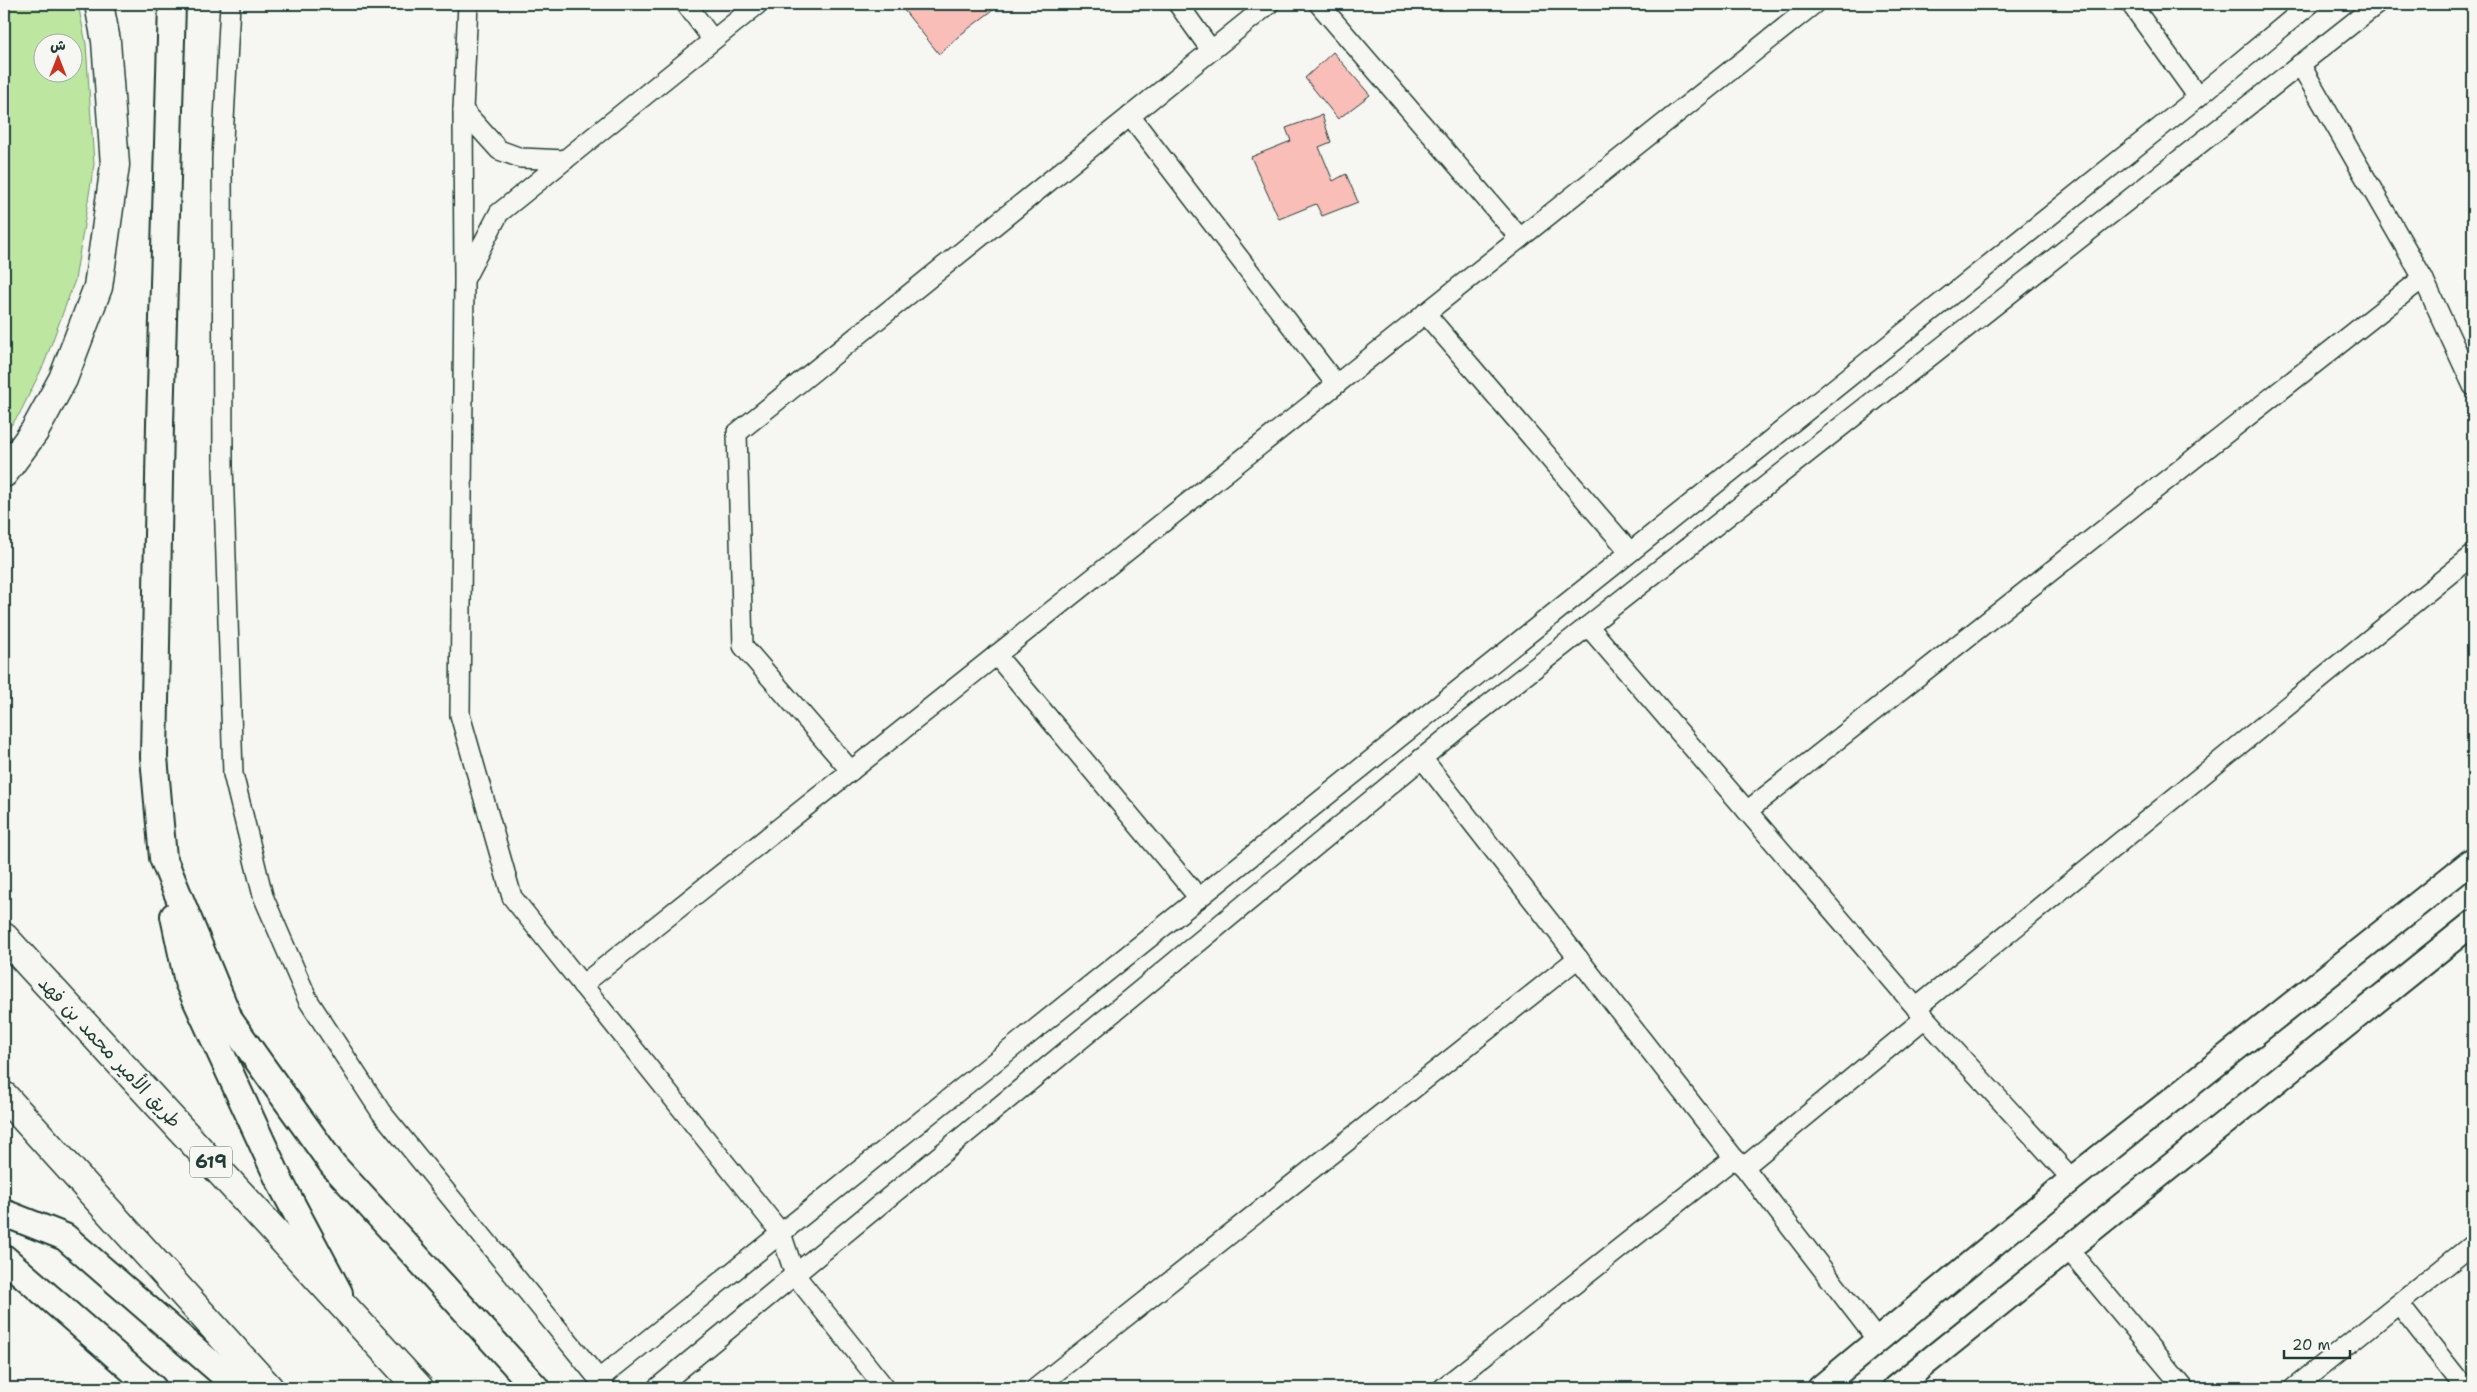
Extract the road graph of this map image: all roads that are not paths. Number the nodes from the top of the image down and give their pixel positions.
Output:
1 (98, 4) edge
2 (172, 4) edge
3 (230, 4) edge
4 (468, 4) edge
5 (686, 4) edge
6 (758, 4) edge
7 (1178, 4) edge
8 (1269, 4) edge
9 (1319, 4) edge
10 (1814, 4) edge
11 (2131, 4) edge
12 (2310, 4) edge
13 (2377, 4) edge
14 (713, 40) junction
15 (1211, 50) junction
16 (2300, 64) junction
17 (2198, 97) junction
18 (463, 110) junction
19 (1130, 116) junction
20 (565, 160) junction
21 (1520, 238) junction
22 (2423, 278) junction
23 (464, 280) junction
24 (1426, 313) junction
25 (1336, 384) junction
26 (2473, 386) edge
27 (4, 473) edge
28 (1630, 552) junction
29 (2473, 555) edge
30 (1588, 626) junction
31 (996, 655) junction
32 (1422, 758) junction
33 (851, 771) junction
34 (1747, 811) junction
35 (163, 858) junction
36 (2473, 860) edge
37 (1199, 898) junction
38 (2473, 923) edge
39 (4, 936) edge
40 (1578, 958) junction
41 (582, 985) junction
42 (1920, 1013) junction
43 (4, 1096) edge
44 (1739, 1163) junction
45 (2072, 1179) junction
46 (4, 1213) edge
47 (781, 1233) junction
48 (2473, 1244) edge
49 (2068, 1249) junction
50 (4, 1258) edge
51 (795, 1275) junction
52 (2399, 1304) junction
53 (348, 1312) junction
54 (1878, 1341) junction
55 (602, 1384) edge
56 (153, 1388) edge
57 (239, 1388) edge
58 (270, 1388) edge
59 (418, 1388) edge
60 (536, 1388) edge
61 (657, 1388) edge
62 (885, 1388) edge
63 (1036, 1388) edge
64 (1443, 1388) edge
65 (1820, 1388) edge
66 (1895, 1388) edge
67 (2184, 1388) edge
68 (2294, 1388) edge
69 (2465, 1388) edge

1 - 27 highway
2 - 35 main road
3 - 55 street
4 - 18 street
5 - 14 street
6 - 14 street
7 - 15 street
8 - 15 street
9 - 21 street
10 - 21 street
11 - 17 street
12 - 17 street
13 - 16 street
14 - 20 street
15 - 19 street
16 - 22 street
16 - 30 street
17 - 28 street
18 - 20 street
18 - 23 street
19 - 25 street
19 - 33 street
20 - 23 street
21 - 24 street
22 - 26 street
22 - 34 street
23 - 41 street
24 - 25 street
24 - 28 street
25 - 31 street
28 - 37 street
29 - 42 street
30 - 32 street
30 - 34 street
31 - 33 street
31 - 37 street
32 - 40 street
32 - 51 street
33 - 41 street
34 - 42 street
35 - 53 main road
35 - 60 main road
36 - 45 street
37 - 47 street
38 - 49 street
39 - 53 highway, طريق الأمير محمد بن فهد / 619
40 - 44 street
40 - 63 street
41 - 47 street
42 - 44 street
42 - 45 street
43 - 58 highway
44 - 54 street
44 - 64 street
45 - 54 street
46 - 57 main road
47 - 51 street
47 - 55 street
48 - 52 street
49 - 66 street
49 - 67 street
50 - 56 main road
51 - 61 street
51 - 62 street
52 - 68 street
52 - 69 street
53 - 59 highway, طريق الأمير محمد بن فهد / 619
54 - 65 street

